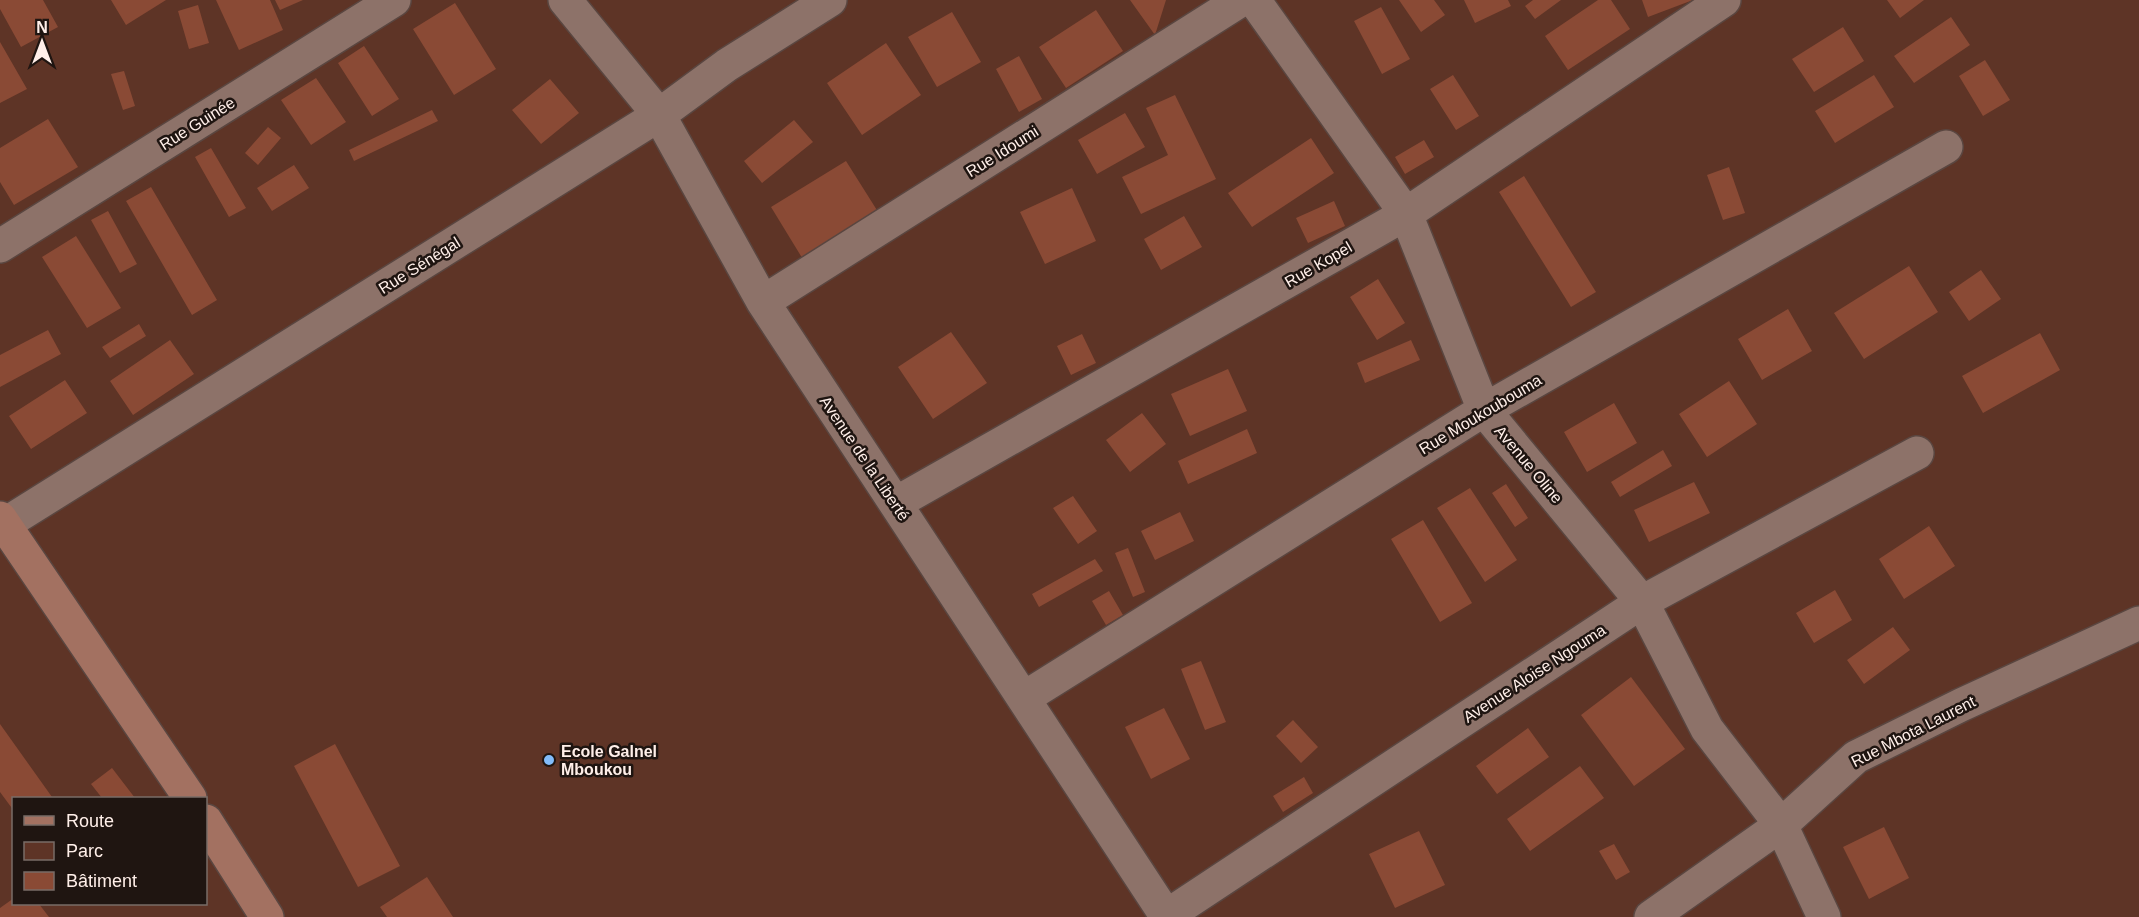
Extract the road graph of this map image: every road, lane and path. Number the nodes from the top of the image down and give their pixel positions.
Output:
1 (394, 0) edge
2 (565, 0) edge
3 (830, 0) edge
4 (1241, 0) edge
5 (1254, 0) edge
6 (1724, 0) edge
7 (659, 116) junction
8 (1946, 147) dead end
9 (1406, 214) junction
10 (0, 246) edge
11 (763, 302) junction
12 (1484, 410) junction
13 (1917, 453) dead end
14 (896, 503) junction
15 (2, 521) edge
16 (1642, 602) junction
17 (2139, 623) edge
18 (1024, 699) junction
19 (189, 797) edge
20 (207, 823) edge
21 (1781, 825) junction
22 (267, 917) edge
23 (1166, 917) edge
24 (1651, 917) edge
25 (1824, 917) edge

1 - 10 street, Rue Guinée
2 - 7 street, Avenue de la Liberté
3 - 7 street, Rue Sénégal
4 - 11 street, Rue Idoumi
5 - 9 street, Avenue Oline
6 - 9 street, Rue Kopel
7 - 11 street, Avenue de la Liberté
7 - 15 street, Rue Sénégal
8 - 12 street, Rue Moukoubouma
9 - 12 street, Avenue Oline
9 - 14 street, Rue Kopel
11 - 14 street, Avenue de la Liberté
12 - 16 street, Avenue Oline
12 - 18 street, Rue Moukoubouma
13 - 16 street, Avenue Aloise Ngouma
14 - 18 street, Avenue de la Liberté
15 - 19 main road
16 - 21 street, Avenue Oline
16 - 23 street, Avenue Aloise Ngouma
17 - 21 street, Rue Mbota Laurent
18 - 23 street, Avenue de la Liberté
20 - 22 main road
21 - 24 street, Rue Mbota Laurent
21 - 25 street, Avenue Oline

